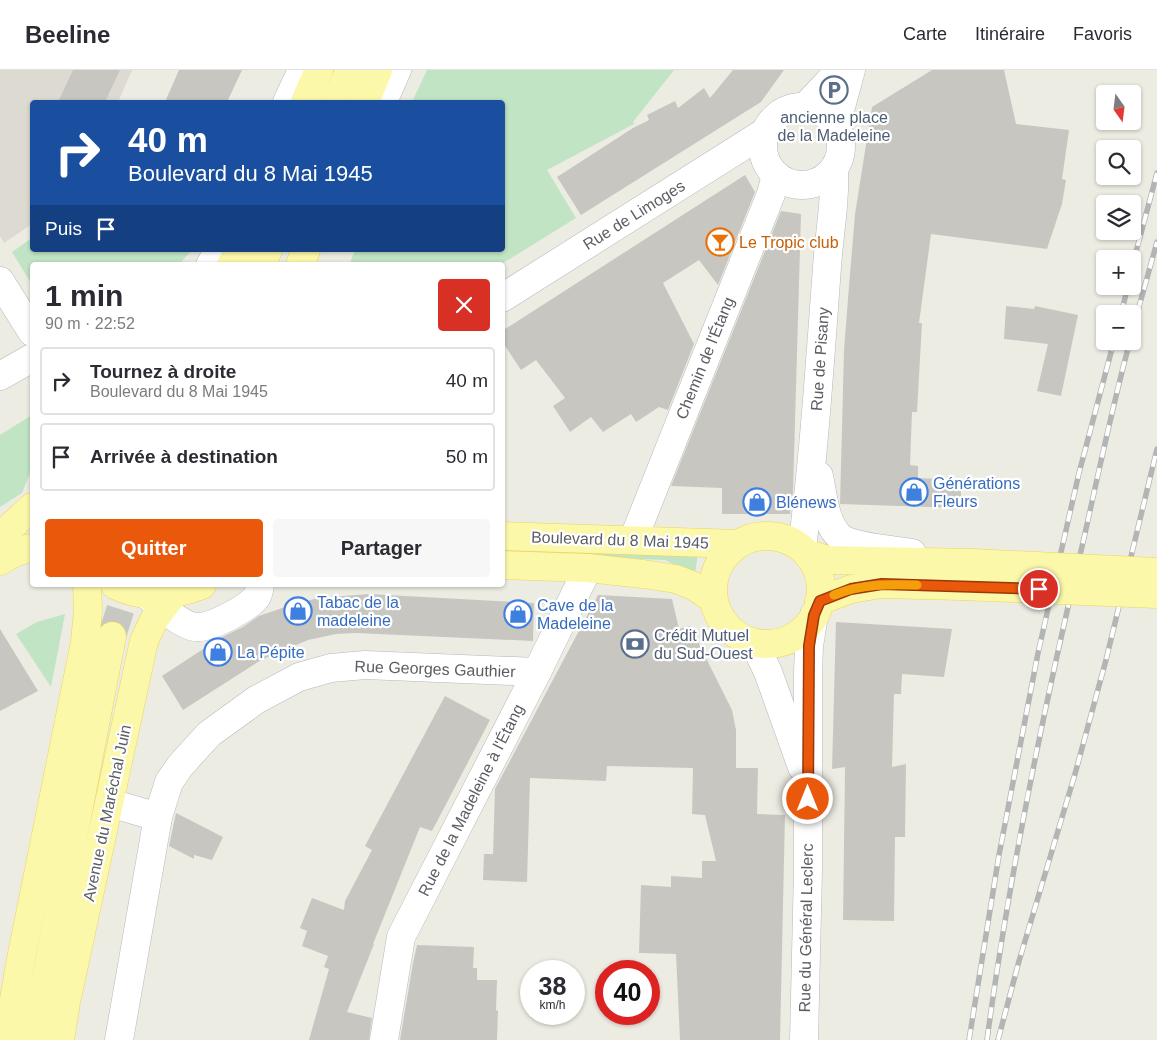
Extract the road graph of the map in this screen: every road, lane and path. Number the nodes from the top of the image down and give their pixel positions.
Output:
1 (302, 70) edge
2 (319, 70) edge
3 (350, 70) edge
4 (378, 70) edge
5 (397, 70) edge
6 (840, 70) edge
7 (851, 70) edge
8 (288, 100) edge
9 (306, 100) edge
10 (336, 100) edge
11 (366, 100) edge
12 (384, 100) edge
13 (805, 107) junction
14 (836, 126) junction
15 (765, 132) junction
16 (834, 169) junction
17 (776, 175) junction
18 (0, 281) edge
19 (505, 296) edge
20 (30, 329) edge
21 (30, 359) edge
22 (0, 376) edge
23 (812, 442) junction
24 (30, 508) edge
25 (505, 536) edge
26 (0, 537) edge
27 (633, 540) junction
28 (737, 544) junction
29 (30, 548) edge
30 (804, 551) junction
31 (0, 561) edge
32 (505, 565) edge
33 (588, 568) junction
34 (1157, 572) edge
35 (967, 575) junction
36 (87, 587) edge
37 (120, 587) edge
38 (197, 587) edge
39 (260, 587) edge
40 (1157, 594) edge
41 (160, 599) junction
42 (713, 599) junction
43 (817, 608) junction
44 (112, 636) tunnel mouth
45 (754, 642) junction
46 (537, 672) junction
47 (808, 785) junction
48 (110, 803) junction
49 (158, 817) junction
50 (7, 1040) edge
51 (34, 1040) edge
52 (60, 1040) edge
53 (119, 1040) edge
54 (384, 1040) edge
55 (804, 1040) edge

1 - 8 street
2 - 9 main road
3 - 10 main road
4 - 11 main road
5 - 12 street
6 - 13 street
7 - 14 street
13 - 14 street
13 - 15 street
14 - 16 street
15 - 17 street
15 - 19 street, Rue de Limoges
16 - 17 street
16 - 23 street, Rue de Pisany
17 - 27 street, Chemin de l'Étang
18 - 20 street
21 - 22 street
23 - 30 street, Rue de Pisany
23 - 35 street
24 - 26 main road
25 - 27 main road, Boulevard du 8 Mai 1945
27 - 28 main road, Boulevard du 8 Mai 1945
28 - 30 main road
28 - 42 main road
29 - 31 main road
30 - 35 main road
30 - 43 main road
32 - 33 main road, Boulevard du 8 Mai 1945
33 - 42 main road, Boulevard du 8 Mai 1945
33 - 46 street, Rue de la Madeleine à l'Étang
34 - 35 main road, bridge
35 - 40 main road, bridge
35 - 43 main road
36 - 50 main road
37 - 41 main road
38 - 41 main road
39 - 41 street
41 - 48 main road, Avenue du Maréchal Juin
42 - 45 main road
43 - 45 main road
43 - 47 street
44 - 51 main road, Avenue du Maréchal Juin
45 - 47 street
46 - 49 street, Rue Georges Gauthier
46 - 54 street, Rue de la Madeleine à l'Étang
47 - 55 street, Rue du Général Leclerc
48 - 49 street
48 - 52 main road, Avenue du Maréchal Juin
49 - 53 street, Rue Georges Gauthier

